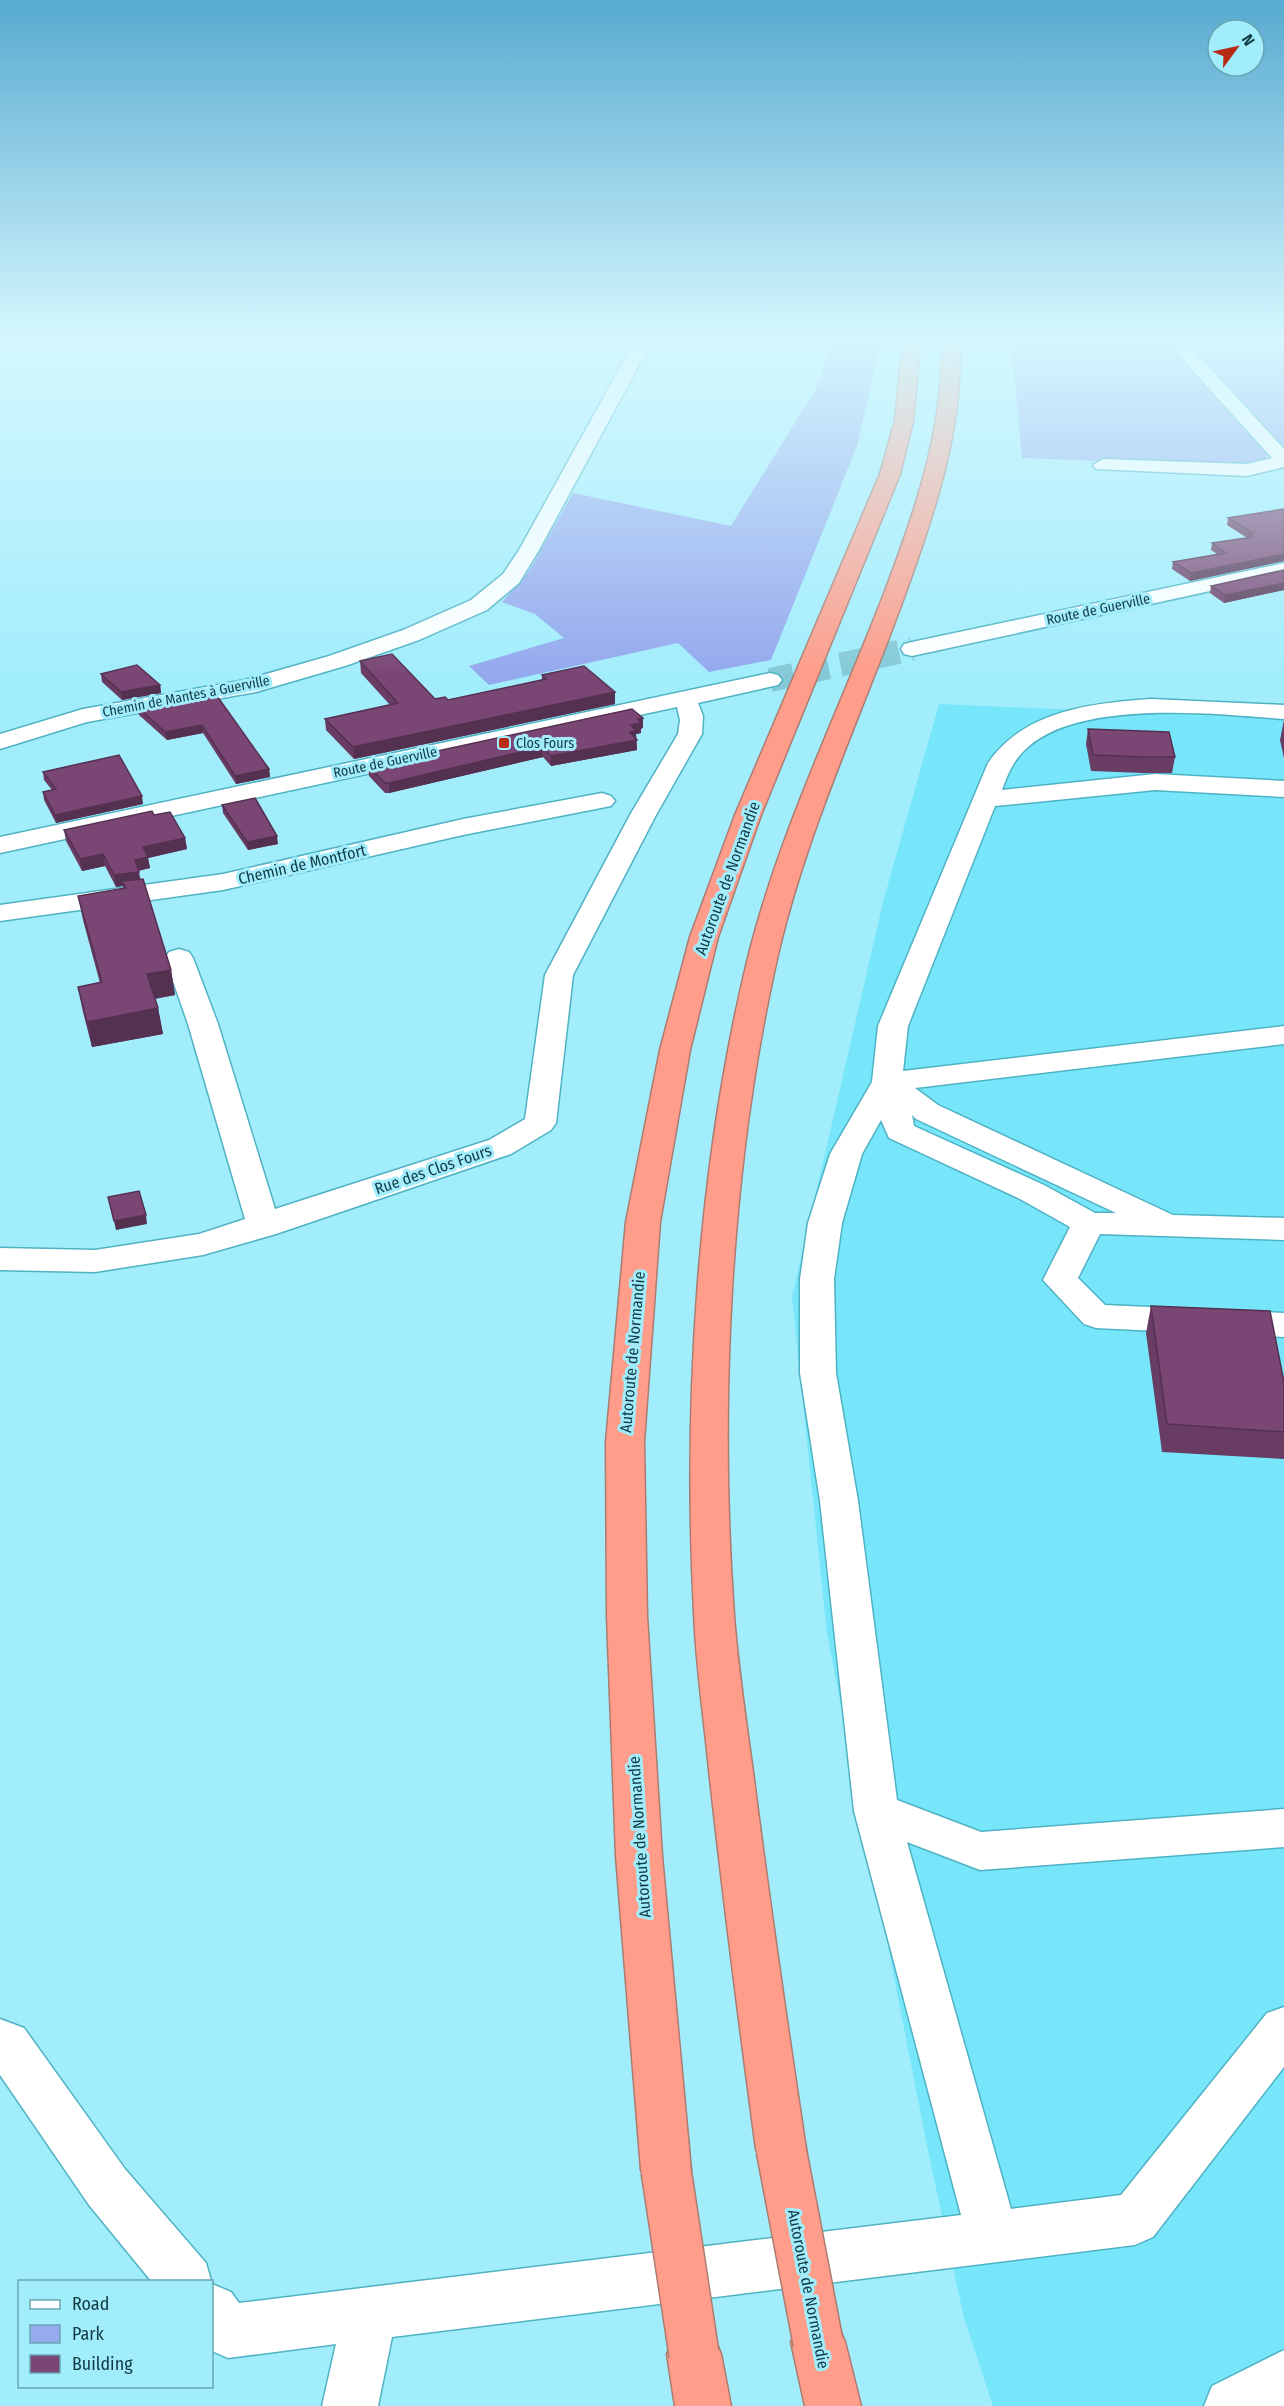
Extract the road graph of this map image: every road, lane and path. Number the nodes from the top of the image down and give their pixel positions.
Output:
1 (582, 451) edge
2 (896, 451) edge
3 (941, 451) edge
4 (1284, 460) edge
5 (1103, 465) dead end
6 (1284, 569) edge
7 (912, 649) tunnel mouth
8 (770, 680) tunnel mouth
9 (683, 698) junction
10 (1284, 712) edge
11 (0, 742) edge
12 (1284, 789) edge
13 (985, 799) junction
14 (602, 801) dead end
15 (0, 844) edge
16 (0, 913) edge
17 (179, 958) dead end
18 (1284, 1035) edge
19 (887, 1082) junction
20 (1089, 1223) junction
21 (264, 1226) junction
22 (1170, 1226) junction
23 (1284, 1229) edge
24 (0, 1259) edge
25 (1284, 1326) edge
26 (876, 1811) junction
27 (1284, 1828) edge
28 (1284, 2029) edge
29 (0, 2041) edge
30 (993, 2236) junction
31 (185, 2280) edge
32 (213, 2312) edge
33 (370, 2313) junction
34 (1284, 2377) edge
35 (350, 2406) edge
36 (703, 2406) edge
37 (833, 2406) edge
38 (1232, 2406) edge

1 - 11 street, Chemin de Mantes à Guerville
2 - 36 highway, Autoroute de Normandie, bridge
3 - 37 highway, Autoroute de Normandie, bridge
4 - 5 street
6 - 7 street, Route de Guerville
8 - 9 street, Route de Guerville
9 - 15 street, Route de Guerville
9 - 21 street, Rue des Clos Fours
10 - 13 street
12 - 13 street
13 - 19 street
14 - 16 street, Chemin de Montfort
17 - 21 street
18 - 19 street
19 - 20 street
19 - 22 street
19 - 26 street
20 - 22 street
20 - 25 street
21 - 24 street, Rue des Clos Fours
22 - 23 street
26 - 27 street
26 - 30 street
28 - 30 street
29 - 31 street
30 - 33 street
32 - 33 street
33 - 35 street
34 - 38 street

